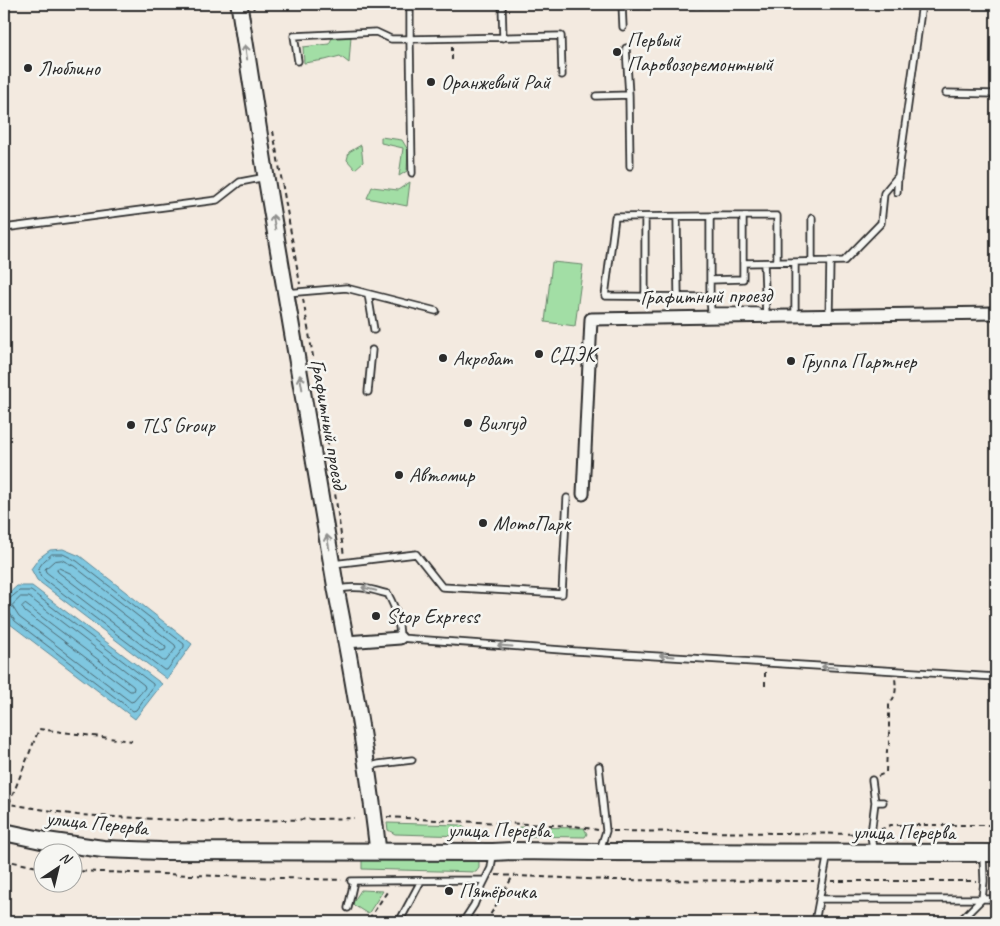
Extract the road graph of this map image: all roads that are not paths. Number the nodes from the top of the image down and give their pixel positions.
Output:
1 (239, 4) edge
2 (410, 4) edge
3 (502, 4) edge
4 (622, 4) edge
5 (922, 4) edge
6 (624, 27) dead end
7 (503, 38) junction
8 (410, 40) junction
9 (626, 48) dead end
10 (298, 61) dead end
11 (562, 75) dead end
12 (946, 93) dead end
13 (996, 94) edge
14 (596, 96) dead end
15 (629, 96) junction
16 (630, 166) dead end
17 (412, 173) dead end
18 (898, 176) junction
19 (266, 177) junction
20 (898, 192) dead end
21 (710, 216) junction
22 (743, 216) junction
23 (645, 217) junction
24 (678, 217) junction
25 (812, 218) dead end
26 (4, 228) edge
27 (830, 261) junction
28 (777, 262) junction
29 (796, 262) junction
30 (812, 262) junction
31 (764, 263) junction
32 (743, 264) junction
33 (710, 280) junction
34 (286, 293) junction
35 (368, 294) junction
36 (645, 296) junction
37 (678, 296) junction
38 (710, 297) junction
39 (436, 311) dead end
40 (996, 313) edge
41 (761, 314) junction
42 (795, 315) junction
43 (830, 315) junction
44 (374, 330) dead end
45 (372, 350) dead end
46 (368, 392) dead end
47 (583, 494) dead end
48 (567, 498) dead end
49 (338, 563) junction
50 (336, 589) junction
51 (400, 638) junction
52 (346, 642) junction
53 (996, 677) edge
54 (412, 760) dead end
55 (599, 766) dead end
56 (368, 768) junction
57 (872, 780) road end
58 (875, 802) junction
59 (883, 802) dead end
60 (4, 832) edge
61 (378, 852) junction
62 (493, 852) junction
63 (599, 852) junction
64 (828, 853) junction
65 (873, 853) junction
66 (990, 854) edge
67 (485, 880) junction
68 (420, 881) junction
69 (819, 899) junction
70 (982, 899) junction
71 (996, 899) edge
72 (348, 908) dead end
73 (399, 922) edge
74 (463, 922) edge
75 (815, 922) edge
76 (961, 922) edge

19 -> 1 street, Графитный проезд
2 - 8 lane
3 - 7 lane
4 - 6 lane
5 - 18 lane
7 - 8 lane
7 - 11 lane
8 - 10 lane
8 - 17 lane
9 - 15 lane
12 - 13 lane
14 - 15 lane
15 - 16 lane
18 - 20 lane
18 - 27 lane
19 - 26 lane
34 -> 19 street, Графитный проезд
21 - 22 lane
21 - 24 lane
21 - 33 lane
22 - 28 lane
22 - 32 lane
23 - 24 lane
23 - 36 lane
23 - 36 lane
24 - 37 lane
25 - 30 lane
27 - 30 lane
27 - 43 lane
28 - 29 lane
28 - 31 lane
29 - 30 lane
29 - 42 lane
31 - 32 lane
31 - 41 lane
32 - 33 lane
33 - 38 lane
34 - 35 lane
49 -> 34 street, Графитный проезд
35 - 39 lane
35 - 44 lane
36 - 37 lane
37 - 38 lane
38 - 41 lane
40 - 43 street, Графитный проезд
41 - 42 street, Графитный проезд
41 - 47 street, Графитный проезд
42 - 43 street, Графитный проезд
45 - 46 lane
48 - 49 lane
49 - 50 street, Графитный проезд
51 -> 50 lane
50 - 52 street, Графитный проезд
51 - 52 street
53 -> 51 lane
52 - 56 street, Графитный проезд
54 - 56 lane
55 - 63 lane
56 - 61 street, Графитный проезд
57 - 58 lane
58 - 59 lane
58 - 65 lane
60 - 61 main road, улица Перерва
61 - 62 main road, улица Перерва
62 - 63 main road, улица Перерва
62 - 67 lane
63 - 64 main road, улица Перерва
64 - 65 main road, улица Перерва
64 - 69 lane
65 - 66 main road, улица Перерва
66 - 70 lane
67 - 68 lane
67 - 74 lane
68 - 72 lane
68 - 73 lane
69 - 70 lane
69 - 75 lane
70 - 71 lane
70 - 76 lane

